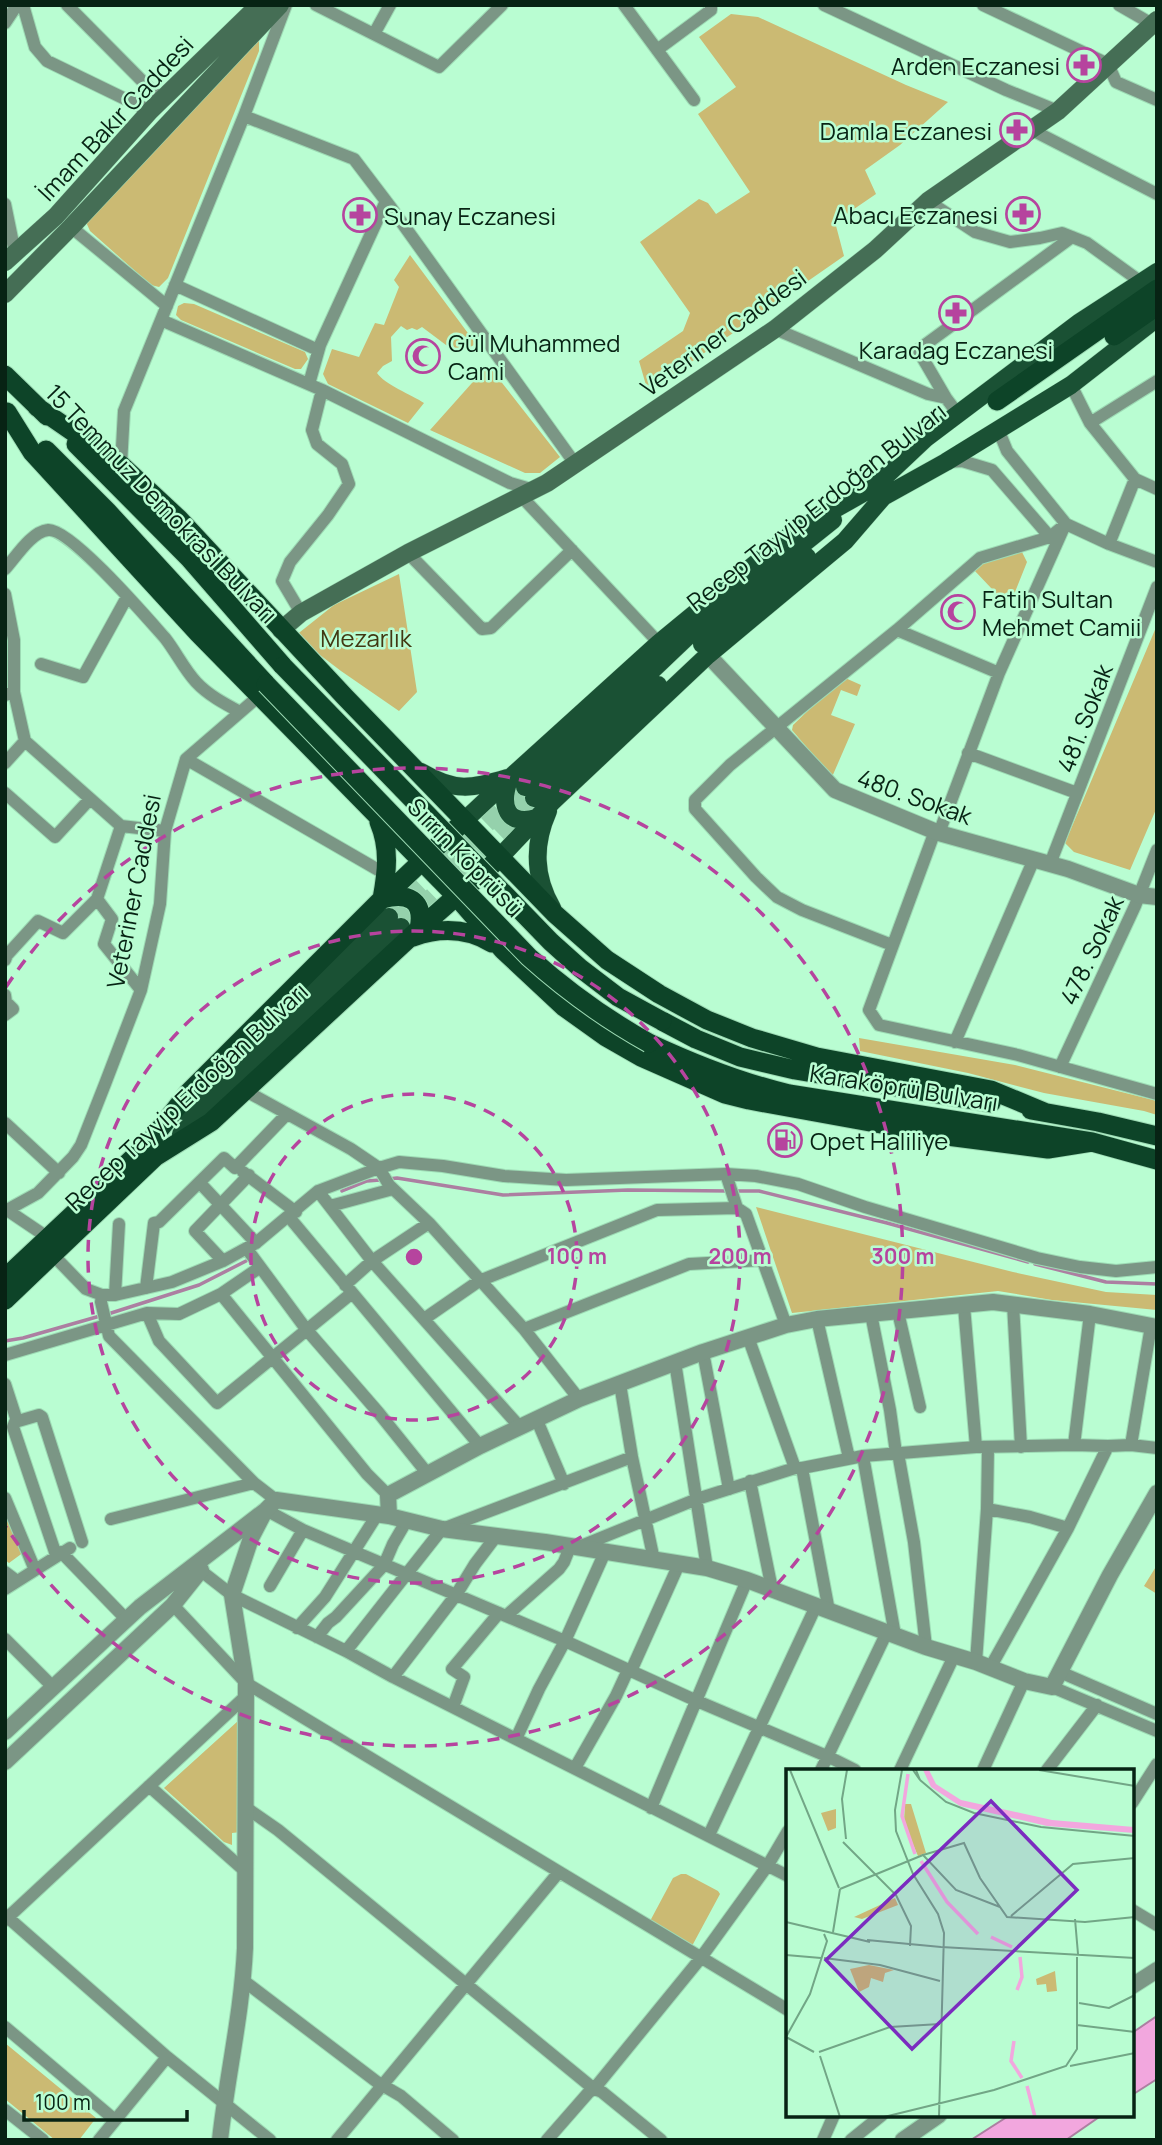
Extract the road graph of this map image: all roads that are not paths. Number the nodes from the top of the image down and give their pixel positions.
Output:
1 (17, 5) edge
2 (23, 5) edge
3 (67, 5) edge
4 (259, 5) edge
5 (280, 5) edge
6 (286, 5) edge
7 (316, 5) edge
8 (390, 5) edge
9 (502, 5) edge
10 (624, 5) edge
11 (711, 5) edge
12 (824, 5) edge
13 (984, 5) edge
14 (1119, 5) edge
15 (1154, 22) edge
16 (5, 23) edge
17 (374, 34) junction
18 (657, 50) junction
19 (1108, 64) junction
20 (694, 100) dead end
21 (1157, 100) edge
22 (155, 106) junction
23 (1058, 111) junction
24 (244, 116) junction
25 (1032, 130) junction
26 (1157, 194) edge
27 (386, 201) junction
28 (929, 201) junction
29 (5, 204) edge
30 (71, 227) junction
31 (1072, 237) junction
32 (10, 258) edge
33 (1157, 272) edge
34 (175, 285) junction
35 (1149, 286) edge
36 (5, 294) edge
37 (167, 306) junction
38 (1157, 306) edge
39 (1157, 318) edge
40 (162, 320) junction
41 (775, 329) junction
42 (318, 350) junction
43 (5, 375) edge
44 (1157, 382) edge
45 (309, 384) junction
46 (1070, 385) junction
47 (322, 390) junction
48 (946, 398) junction
49 (37, 407) junction
50 (6, 411) edge
51 (958, 414) junction
52 (998, 415) junction
53 (1090, 423) junction
54 (946, 462) junction
55 (121, 465) junction
56 (576, 465) junction
57 (1135, 480) junction
58 (1157, 489) edge
59 (879, 492) junction
60 (527, 493) junction
61 (1066, 524) junction
62 (1050, 537) junction
63 (1109, 544) junction
64 (572, 550) junction
65 (408, 553) junction
66 (1157, 562) edge
67 (5, 569) edge
68 (1157, 587) edge
69 (5, 594) edge
70 (127, 597) junction
71 (301, 612) junction
72 (281, 630) junction
73 (897, 630) junction
74 (659, 643) junction
75 (708, 655) junction
76 (41, 664) dead end
77 (283, 666) joint
78 (999, 673) junction
79 (262, 690) junction
80 (10, 694) edge
81 (240, 712) junction
82 (775, 728) junction
83 (25, 741) junction
84 (968, 752) junction
85 (186, 759) junction
86 (5, 763) edge
87 (411, 766) junction
88 (531, 791) junction
89 (5, 793) edge
90 (1077, 793) junction
91 (90, 799) junction
92 (377, 818) junction
93 (537, 818) junction
94 (465, 820) junction
95 (121, 827) junction
96 (165, 831) junction
97 (937, 832) junction
98 (1157, 850) edge
99 (500, 857) junction
100 (1034, 859) junction
101 (422, 862) junction
102 (1050, 864) junction
103 (387, 874) junction
104 (1139, 895) junction
105 (457, 897) junction
106 (1157, 897) edge
107 (97, 899) junction
108 (555, 914) junction
109 (400, 922) junction
110 (892, 945) junction
111 (503, 950) junction
112 (5, 960) edge
113 (141, 990) junction
114 (5, 995) edge
115 (5, 1016) edge
116 (662, 1021) joint
117 (955, 1042) junction
118 (649, 1043) joint
119 (1060, 1067) junction
120 (244, 1090) junction
121 (1157, 1094) edge
122 (1044, 1112) junction
123 (286, 1115) junction
124 (5, 1123) edge
125 (1157, 1136) edge
126 (1092, 1142) junction
127 (152, 1150) junction
128 (1157, 1160) edge
129 (234, 1168) junction
130 (59, 1173) junction
131 (726, 1174) junction
132 (249, 1175) junction
133 (386, 1179) junction
134 (200, 1183) junction
135 (318, 1191) junction
136 (221, 1205) junction
137 (330, 1206) junction
138 (737, 1208) junction
139 (6, 1211) edge
140 (292, 1215) junction
141 (429, 1223) junction
142 (120, 1224) dead end
143 (50, 1246) junction
144 (251, 1246) junction
145 (764, 1260) junction
146 (223, 1261) junction
147 (372, 1261) junction
148 (259, 1268) junction
149 (1157, 1268) edge
150 (5, 1278) edge
151 (479, 1281) junction
152 (146, 1288) junction
153 (348, 1289) junction
154 (221, 1294) junction
155 (107, 1299) junction
156 (5, 1300) edge
157 (1013, 1304) junction
158 (964, 1306) junction
159 (898, 1312) junction
160 (147, 1313) junction
161 (871, 1314) junction
162 (1090, 1314) junction
163 (424, 1319) junction
164 (817, 1319) junction
165 (105, 1324) junction
166 (786, 1325) junction
167 (1154, 1326) edge
168 (306, 1329) junction
169 (524, 1329) junction
170 (748, 1337) junction
171 (703, 1352) junction
172 (5, 1355) edge
173 (272, 1356) junction
174 (675, 1362) junction
175 (1142, 1382) junction
176 (5, 1384) edge
177 (620, 1384) junction
178 (1157, 1385) edge
179 (579, 1399) junction
180 (920, 1407) dead end
181 (536, 1418) junction
182 (17, 1421) junction
183 (519, 1426) junction
184 (1074, 1445) junction
185 (1131, 1445) junction
186 (480, 1446) junction
187 (1108, 1446) junction
188 (1021, 1447) junction
189 (982, 1448) junction
190 (1157, 1448) edge
191 (897, 1453) junction
192 (863, 1456) junction
193 (632, 1457) junction
194 (849, 1458) junction
195 (799, 1468) junction
196 (427, 1473) junction
197 (750, 1481) junction
198 (254, 1483) junction
199 (564, 1484) junction
200 (729, 1489) junction
201 (1157, 1493) edge
202 (388, 1495) junction
203 (5, 1498) edge
204 (697, 1499) junction
205 (271, 1505) junction
206 (987, 1510) junction
207 (383, 1516) junction
208 (111, 1519) dead end
209 (646, 1519) junction
210 (407, 1520) junction
211 (1068, 1528) junction
212 (442, 1529) junction
213 (303, 1530) junction
214 (497, 1535) junction
215 (82, 1542) dead end
216 (573, 1547) junction
217 (355, 1550) junction
218 (62, 1552) junction
219 (605, 1552) junction
220 (654, 1560) junction
221 (384, 1564) junction
222 (679, 1564) junction
223 (197, 1568) junction
224 (707, 1568) junction
225 (35, 1570) junction
226 (5, 1572) edge
227 (408, 1573) junction
228 (747, 1580) junction
229 (18, 1581) junction
230 (270, 1586) dead end
231 (5, 1589) edge
232 (772, 1589) junction
233 (232, 1595) junction
234 (456, 1595) junction
235 (173, 1605) junction
236 (822, 1609) junction
237 (503, 1614) junction
238 (126, 1619) junction
239 (297, 1628) junction
240 (891, 1633) junction
241 (317, 1637) junction
242 (5, 1639) edge
243 (565, 1641) junction
244 (926, 1647) junction
245 (346, 1651) junction
246 (954, 1656) junction
247 (983, 1665) junction
248 (630, 1670) junction
249 (1060, 1672) junction
250 (393, 1677) junction
251 (1024, 1681) junction
252 (53, 1686) junction
253 (1052, 1687) junction
254 (246, 1690) junction
255 (697, 1701) junction
256 (1097, 1705) junction
257 (453, 1707) junction
258 (1157, 1714) edge
259 (761, 1728) junction
260 (1157, 1731) edge
261 (5, 1732) edge
262 (516, 1739) junction
263 (829, 1757) junction
264 (5, 1762) edge
265 (1157, 1764) edge
266 (575, 1768) junction
267 (822, 1769) edge
268 (853, 1769) edge
269 (900, 1769) edge
270 (983, 1769) edge
271 (1048, 1769) edge
272 (149, 1786) junction
273 (1134, 1801) edge
274 (245, 1807) junction
275 (651, 1808) junction
276 (786, 1834) edge
277 (709, 1835) junction
278 (768, 1865) junction
279 (245, 1871) junction
280 (559, 1872) junction
281 (786, 1875) edge
282 (1136, 1916) edge
283 (6, 1917) edge
284 (1157, 1925) edge
285 (700, 1959) junction
286 (1157, 1970) edge
287 (244, 1981) junction
288 (467, 1984) junction
289 (1134, 1985) edge
290 (786, 2009) edge
291 (5, 2027) edge
292 (167, 2057) junction
293 (383, 2086) junction
294 (594, 2089) junction
295 (224, 2102) junction
296 (5, 2110) edge
297 (833, 2117) edge
298 (880, 2117) edge
299 (936, 2117) edge
300 (115, 2120) junction
301 (43, 2140) edge
302 (99, 2140) edge
303 (220, 2140) edge
304 (270, 2140) edge
305 (337, 2140) edge
306 (453, 2140) edge
307 (547, 2140) edge
308 (662, 2140) edge
309 (823, 2140) edge
310 (851, 2140) edge
311 (903, 2140) edge

1 - 16 street
2 - 22 street
3 - 22 street
4 - 22 main road, İmam Bakır Caddesi
5 - 30 main road
6 - 24 street
7 - 17 street
8 - 17 street
9 - 17 street
10 - 18 street
11 - 18 street
12 - 23 street
13 - 19 street
14 - 15 street
15 - 19 main road, Veteriner Caddesi
18 - 20 street
19 - 21 street
19 - 23 main road, Veteriner Caddesi
22 - 32 main road, İmam Bakır Caddesi
23 - 25 main road, Veteriner Caddesi
24 - 27 street
24 - 34 street
25 - 26 street
25 - 28 main road, Veteriner Caddesi
27 - 42 street
27 - 56 street
28 - 31 street
28 - 41 main road, Veteriner Caddesi
29 - 32 street
30 - 36 main road
30 - 37 street
31 - 35 street
31 - 48 street
33 - 35 main road
34 - 37 street
34 - 42 street
35 - 51 main road
35 - 52 highway, Recep Tayyip Erdoğan Bulvarı
37 - 40 street
38 - 52 highway, Recep Tayyip Erdoğan Bulvarı
39 - 46 main road
40 - 45 street
40 - 55 street
41 - 48 street
41 - 56 main road, Veteriner Caddesi
42 - 45 street
43 - 49 highway, 15 Temmuz Demokrasi Bulvarı
44 - 53 street
45 - 47 street
46 - 52 main road
46 - 53 street
47 - 60 street
47 - 71 street
48 - 51 street
49 - 55 highway
49 - 77 highway, 15 Temmuz Demokrasi Bulvarı
50 - 79 highway, 15 Temmuz Demokrasi Bulvarı
51 - 59 main road
52 - 54 main road
52 - 59 main road, Recep Tayyip Erdoğan Bulvarı
52 - 61 street
53 - 57 street
54 - 59 main road
54 - 62 street
55 - 72 highway
56 - 60 main road, Veteriner Caddesi
57 - 58 street
57 - 63 street
59 - 74 main road
59 - 75 main road
59 - 88 main road, Recep Tayyip Erdoğan Bulvarı
60 - 64 street
60 - 65 main road, Veteriner Caddesi
61 - 62 street
61 - 63 street
61 - 78 street
62 - 73 street
63 - 66 street
64 - 65 street
64 - 74 street
65 - 71 main road, Veteriner Caddesi
67 - 70 street
68 - 90 street, 481. Sokak
69 - 80 street
70 - 76 street
70 - 81 street
71 - 72 main road, Veteriner Caddesi
72 - 87 highway
73 - 78 street
73 - 82 street
74 - 88 main road
75 - 82 street, 480. Sokak
75 - 88 main road
77 - 116 highway, Sırrın Köprüsü, bridge
78 - 84 street
79 - 81 street
79 - 92 highway
79 - 118 highway, Sırrın Köprüsü, bridge
80 - 83 street
81 - 85 street
82 - 97 street, 480. Sokak
82 - 110 street
83 - 86 street
83 - 91 street
84 - 90 street
84 - 97 street
85 - 96 street, Veteriner Caddesi
85 - 103 street
87 - 88 main road
87 - 94 highway
88 - 93 main road
88 - 93 main road
88 - 94 main road
88 - 108 main road
89 - 91 street
90 - 102 street, 481. Sokak
91 - 95 street
92 - 101 highway
92 - 103 highway
93 - 99 main road
94 - 99 highway
94 - 101 highway
95 - 96 street
95 - 107 street
96 - 113 street, Veteriner Caddesi
97 - 100 street, 480. Sokak
97 - 110 street
98 - 104 street, 478. Sokak
99 - 105 highway
99 - 108 highway
100 - 102 street, 480. Sokak
100 - 117 street
101 - 105 highway
101 - 109 highway
102 - 104 street, 480. Sokak
103 - 109 highway
104 - 106 street, 480. Sokak
104 - 119 street, 478. Sokak
105 - 109 highway
105 - 111 highway
107 - 112 street
107 - 113 street
108 - 122 highway
109 - 111 highway
109 - 120 highway
109 - 127 main road, Recep Tayyip Erdoğan Bulvarı
109 - 127 highway
110 - 117 street
111 - 126 highway
113 - 130 street, Veteriner Caddesi
114 - 115 street
116 - 122 highway, Karaköprü Bulvarı
117 - 119 street
118 - 126 highway, Karaköprü Bulvarı
119 - 121 street
120 - 123 street
120 - 127 highway
122 - 125 highway, Karaköprü Bulvarı
123 - 129 street
123 - 133 street
124 - 130 street
126 - 128 highway, Karaköprü Bulvarı
127 - 143 highway, Recep Tayyip Erdoğan Bulvarı
129 - 132 street
129 - 134 street
130 - 139 street, Veteriner Caddesi
131 - 133 street
131 - 138 street
131 - 149 street
132 - 136 street
132 - 140 street
133 - 135 street
133 - 137 street
133 - 141 street
134 - 136 street
134 - 152 street
135 - 137 street
135 - 140 street
136 - 144 street
136 - 146 street
137 - 147 street
138 - 145 street
138 - 151 street
139 - 143 street
140 - 144 street
140 - 153 street
141 - 147 street
141 - 151 street
142 - 155 street
143 - 150 highway, Recep Tayyip Erdoğan Bulvarı
143 - 155 street
143 - 156 highway, Recep Tayyip Erdoğan Bulvarı
144 - 146 street
144 - 148 street
145 - 166 street
145 - 169 street
146 - 152 street
147 - 153 street
147 - 163 street
148 - 154 street
148 - 168 street
151 - 163 street
151 - 169 street
152 - 155 street
153 - 168 street
153 - 186 street
154 - 160 street
154 - 173 street
155 - 165 street
157 - 158 street
157 - 162 street
157 - 188 street
158 - 159 street
158 - 189 street
159 - 161 street
159 - 180 street
160 - 165 street
160 - 173 street
161 - 164 street
161 - 191 street
162 - 167 street
162 - 184 street
163 - 183 street
164 - 166 street
164 - 194 street
165 - 172 street
165 - 198 street
166 - 170 street
167 - 175 street
168 - 173 street
168 - 196 street
169 - 179 street
170 - 171 street
170 - 195 street
171 - 174 street
171 - 200 street
173 - 202 street
174 - 177 street
174 - 204 street
175 - 178 street
175 - 185 street
176 - 182 street
177 - 179 street
177 - 193 street
179 - 181 street
181 - 183 street
181 - 199 street
182 - 215 street
182 - 218 street
183 - 186 street
184 - 187 street
184 - 188 street
185 - 187 street
185 - 190 street
186 - 196 street
187 - 211 street
188 - 189 street
189 - 191 street
189 - 206 street
191 - 192 street
191 - 244 street
192 - 194 street
192 - 240 street
193 - 199 street
193 - 209 street
194 - 195 street
195 - 197 street
195 - 236 street
196 - 202 street
197 - 200 street
197 - 232 street
198 - 205 street
198 - 208 street
199 - 212 street
200 - 204 street
201 - 249 street
202 - 207 street
203 - 225 street
204 - 209 street
204 - 224 street
205 - 207 street
205 - 213 street
205 - 223 street
205 - 233 street
206 - 211 street
206 - 247 street
207 - 210 street
207 - 217 street
209 - 216 street
209 - 220 street
210 - 212 street
210 - 221 street
211 - 247 street
212 - 214 street
212 - 227 street
213 - 217 street
213 - 230 street
214 - 216 street
214 - 234 street
216 - 219 street
216 - 237 street
217 - 221 street
217 - 239 street
218 - 225 street
218 - 238 street
219 - 220 street
219 - 243 street
220 - 222 street
221 - 227 street
221 - 241 street
222 - 224 street
222 - 248 street
223 - 233 street
223 - 235 street
223 - 238 street
224 - 228 street
225 - 229 street
226 - 229 street
227 - 234 street
227 - 245 street
228 - 232 street
228 - 255 street
229 - 231 street
232 - 236 street
233 - 239 street
233 - 254 street
234 - 237 street
234 - 250 street
235 - 254 street
235 - 264 street
236 - 240 street
236 - 259 street
237 - 243 street
237 - 257 street
238 - 252 street
239 - 241 street
240 - 244 street
240 - 263 street
241 - 245 street
242 - 252 street
243 - 248 street
243 - 262 street
244 - 246 street
245 - 250 street
246 - 247 street
246 - 269 street
247 - 251 street
248 - 255 street
248 - 266 street
249 - 253 street
249 - 258 street
250 - 257 street
251 - 253 street
251 - 270 street
252 - 261 street
253 - 256 street
254 - 272 street
254 - 274 street
254 - 280 street
255 - 259 street
255 - 275 street
256 - 260 street
256 - 271 street
257 - 262 street
259 - 263 street
259 - 277 street
262 - 266 street
263 - 267 street
263 - 268 street
265 - 273 street
266 - 275 street
272 - 279 street
272 - 283 street
274 - 279 street
274 - 288 street
275 - 277 street
276 - 278 street
277 - 278 street
278 - 281 street
278 - 285 street
279 - 287 street
280 - 285 street
280 - 288 street
282 - 284 street
283 - 292 street
285 - 290 street
285 - 294 street
286 - 289 street
287 - 293 street
287 - 295 street
288 - 293 street
288 - 294 street
291 - 300 street
292 - 295 street
292 - 300 street
293 - 305 street
293 - 306 street
294 - 307 street
294 - 308 street
295 - 303 street
295 - 304 street
296 - 301 street
297 - 309 street
298 - 310 street
299 - 311 street
300 - 302 street

